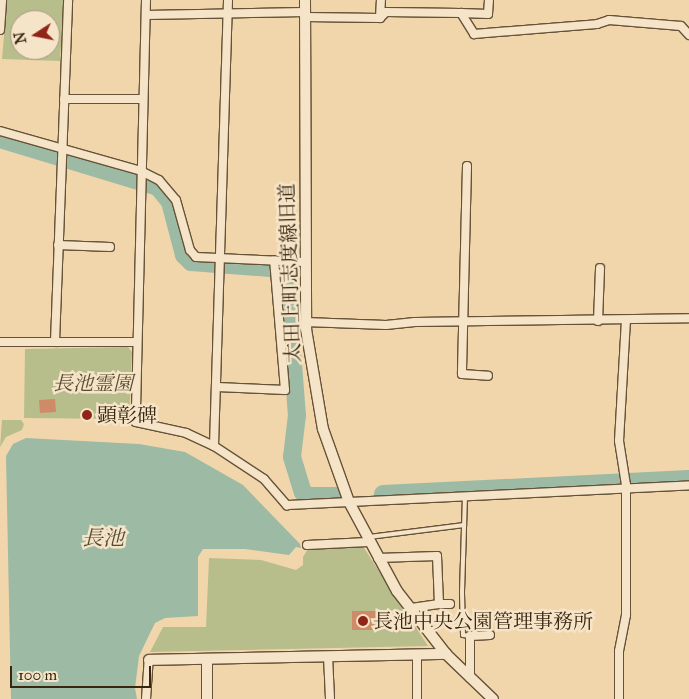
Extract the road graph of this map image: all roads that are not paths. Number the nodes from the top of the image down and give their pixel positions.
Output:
1 (2, 0) edge
2 (68, 0) edge
3 (146, 0) edge
4 (228, 0) edge
5 (305, 0) edge
6 (381, 0) edge
7 (489, 0) edge
8 (227, 13) junction
9 (460, 13) junction
10 (305, 14) junction
11 (146, 15) junction
12 (380, 18) junction
13 (0, 20) edge
14 (0, 30) edge
15 (689, 35) edge
16 (64, 99) junction
17 (143, 99) junction
18 (0, 131) edge
19 (61, 156) junction
20 (467, 166) dead end
21 (141, 178) junction
22 (58, 246) junction
23 (110, 247) dead end
24 (304, 262) junction
25 (220, 263) junction
26 (275, 266) junction
27 (600, 268) dead end
28 (689, 318) edge
29 (465, 321) junction
30 (598, 321) junction
31 (626, 321) junction
32 (305, 322) junction
33 (0, 342) edge
34 (55, 342) junction
35 (137, 342) junction
36 (488, 376) dead end
37 (217, 388) junction
38 (214, 446) junction
39 (626, 484) junction
40 (689, 484) edge
41 (465, 496) junction
42 (349, 502) junction
43 (464, 525) junction
44 (367, 540) junction
45 (306, 545) dead end
46 (436, 546) dead end
47 (437, 556) junction
48 (378, 558) junction
49 (439, 604) junction
50 (450, 604) dead end
51 (411, 608) junction
52 (490, 635) dead end
53 (470, 636) junction
54 (417, 654) junction
55 (446, 654) junction
56 (328, 656) junction
57 (207, 659) junction
58 (149, 660) joint
59 (470, 678) junction
60 (146, 699) edge
61 (207, 699) edge
62 (330, 699) edge
63 (417, 699) edge
64 (493, 699) edge
65 (618, 699) edge

1 - 13 street
2 - 16 street
3 - 11 street
4 - 8 street
5 - 10 street, 太田上町志度線旧道
6 - 12 street
7 - 9 street
8 - 10 street
8 - 11 street
8 - 25 street
9 - 12 street
9 - 15 street
10 - 12 street
10 - 24 street, 太田上町志度線旧道
11 - 17 street
13 - 14 street
16 - 17 street
16 - 19 street
17 - 21 street
18 - 19 street
19 - 21 street
19 - 22 street
20 - 29 street
21 - 25 street
21 - 35 street
22 - 23 street
22 - 34 street
24 - 26 street
24 - 32 street, 太田上町志度線旧道
25 - 26 street
25 - 37 street
26 - 37 street
27 - 30 street
28 - 31 street
29 - 30 street
29 - 32 street
29 - 36 street
30 - 31 street
31 - 39 street
32 - 42 street, 太田上町志度線旧道
33 - 34 street
34 - 35 street
35 - 38 street
37 - 38 street
38 - 42 street
39 - 40 street
39 - 41 street
39 - 65 street
41 - 42 street
41 - 43 lane
42 - 44 street, 太田上町志度線旧道
43 - 44 lane
43 - 53 lane
44 - 45 street
44 - 48 street, 太田上町志度線旧道
46 - 47 street
47 - 48 street
47 - 49 street
48 - 51 street, 太田上町志度線旧道
49 - 50 street
49 - 51 street
51 - 55 street, 太田上町志度線旧道
52 - 53 street
53 - 59 street
54 - 55 street
54 - 56 street
54 - 63 street
55 - 59 street, 太田上町志度線旧道
56 - 57 street
56 - 62 street
57 - 58 street
57 - 61 street
58 - 60 street
59 - 64 street, 太田上町志度線旧道

